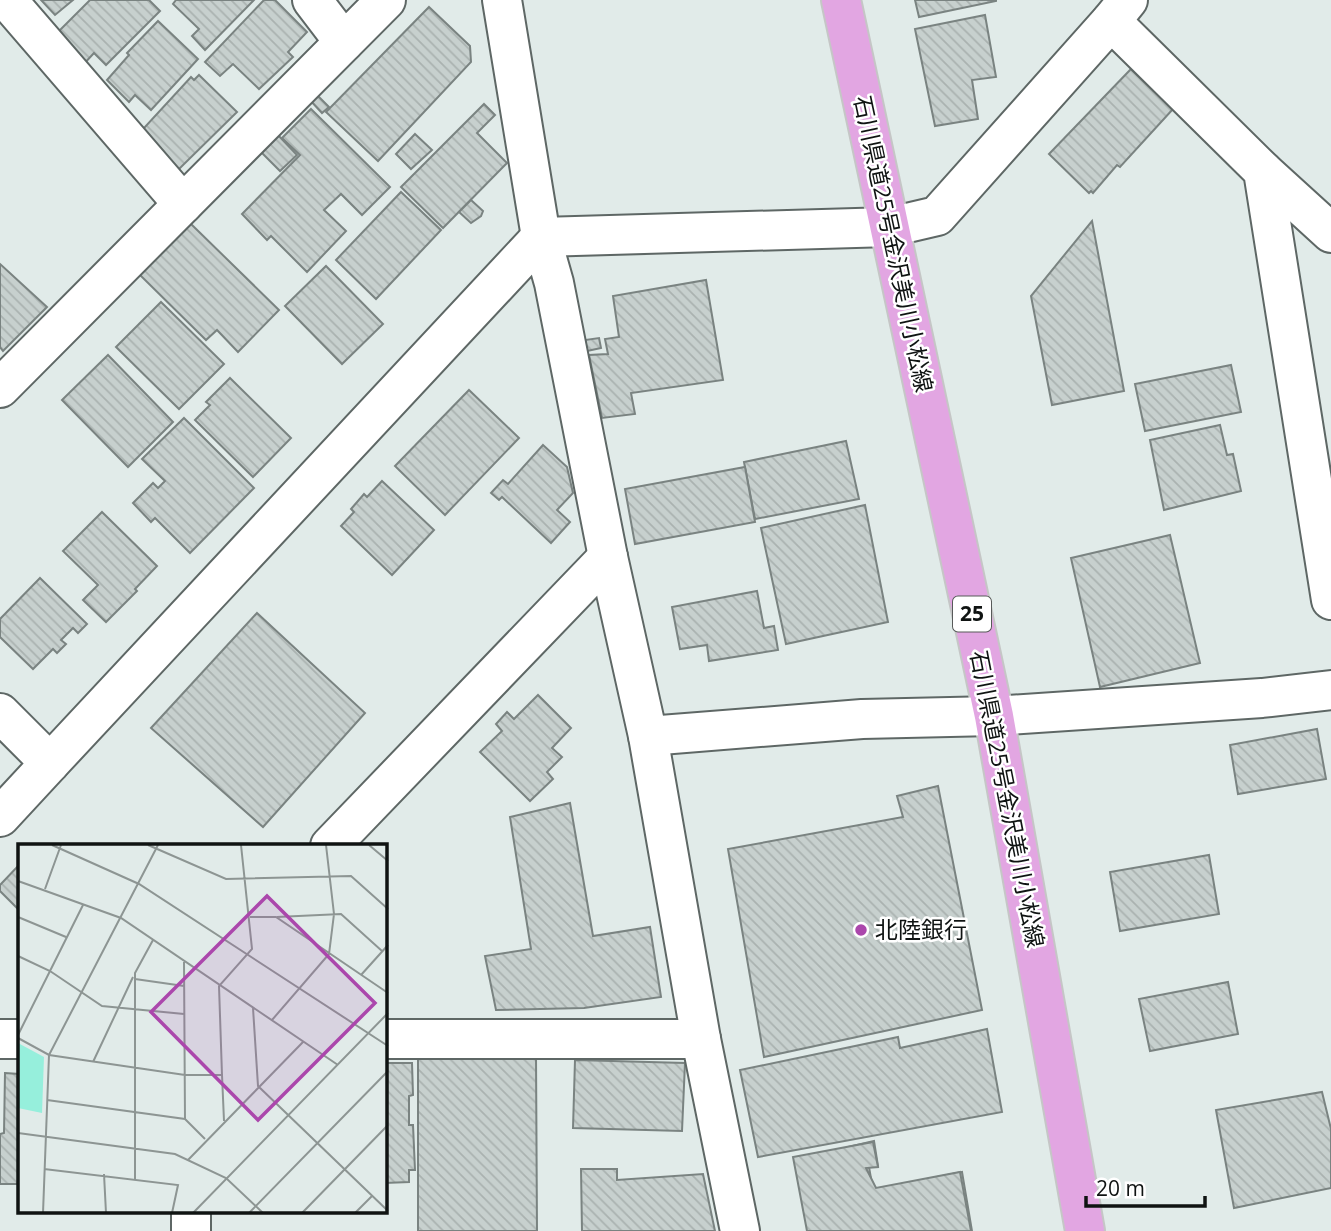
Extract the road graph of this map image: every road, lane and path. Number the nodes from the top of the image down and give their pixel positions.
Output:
1 (7, 0) edge
2 (312, 0) edge
3 (386, 0) edge
4 (502, 0) edge
5 (841, 0) edge
6 (1119, 11) edge
7 (344, 42) junction
8 (1263, 171) junction
9 (183, 204) junction
10 (890, 228) junction
11 (1331, 233) edge
12 (541, 237) junction
13 (0, 388) edge
14 (608, 557) junction
15 (1331, 600) edge
16 (1331, 690) edge
17 (0, 713) edge
18 (994, 716) junction
19 (648, 736) junction
20 (50, 763) junction
21 (0, 817) edge
22 (332, 844) edge
23 (0, 1039) edge
24 (18, 1039) edge
25 (387, 1039) edge
26 (701, 1039) junction
27 (740, 1231) edge
28 (1086, 1231) edge

1 - 9 street
2 - 7 street
3 - 7 street
4 - 12 street
5 - 10 main road, 石川県道25号金沢美川小松線 / 25
6 - 8 street
6 - 10 street
7 - 9 street
8 - 11 street
8 - 15 street
9 - 13 street
10 - 12 street
10 - 18 main road, 石川県道25号金沢美川小松線 / 25
12 - 14 street
12 - 20 street
14 - 19 street
14 - 22 street
16 - 18 street
17 - 20 street
18 - 19 street
18 - 28 main road, 石川県道25号金沢美川小松線 / 25
19 - 26 street
20 - 21 street
23 - 24 street
25 - 26 street
26 - 27 street

